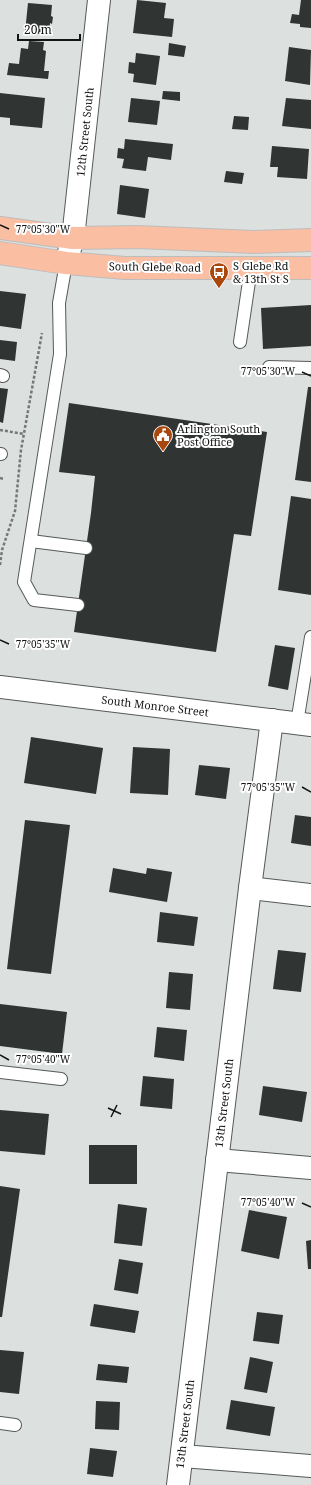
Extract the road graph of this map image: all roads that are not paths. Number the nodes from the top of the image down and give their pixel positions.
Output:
1 (99, 0) edge
2 (0, 228) edge
3 (74, 238) junction
4 (311, 240) edge
5 (0, 253) edge
6 (66, 263) junction
7 (251, 268) junction
8 (311, 268) edge
9 (240, 342) dead end
10 (270, 367) dead end
11 (311, 368) edge
12 (30, 541) junction
13 (86, 548) dead end
14 (78, 605) dead end
15 (311, 637) edge
16 (0, 687) edge
17 (272, 720) junction
18 (304, 724) edge
19 (250, 888) junction
20 (311, 895) edge
21 (0, 1072) edge
22 (61, 1079) dead end
23 (217, 1160) junction
24 (311, 1168) edge
25 (0, 1423) edge
26 (16, 1424) dead end
27 (182, 1456) junction
28 (311, 1466) edge
29 (178, 1485) edge

1 - 3 street, 12th Street South
2 - 3 main road
3 - 4 main road
3 - 6 street, 12th Street South
5 - 6 main road, South Glebe Road
6 - 7 main road, South Glebe Road
6 - 12 lane
7 - 8 main road, South Glebe Road
7 - 9 lane
10 - 11 lane
12 - 13 lane
12 - 14 lane
15 - 18 lane
16 - 17 street, South Monroe Street
17 - 18 street, South Monroe Street
17 - 19 street, 13th Street South
19 - 20 street
19 - 23 street, 13th Street South
21 - 22 lane
23 - 24 street
23 - 27 street, 13th Street South
25 - 26 lane
27 - 28 street
27 - 29 street, 13th Street South

